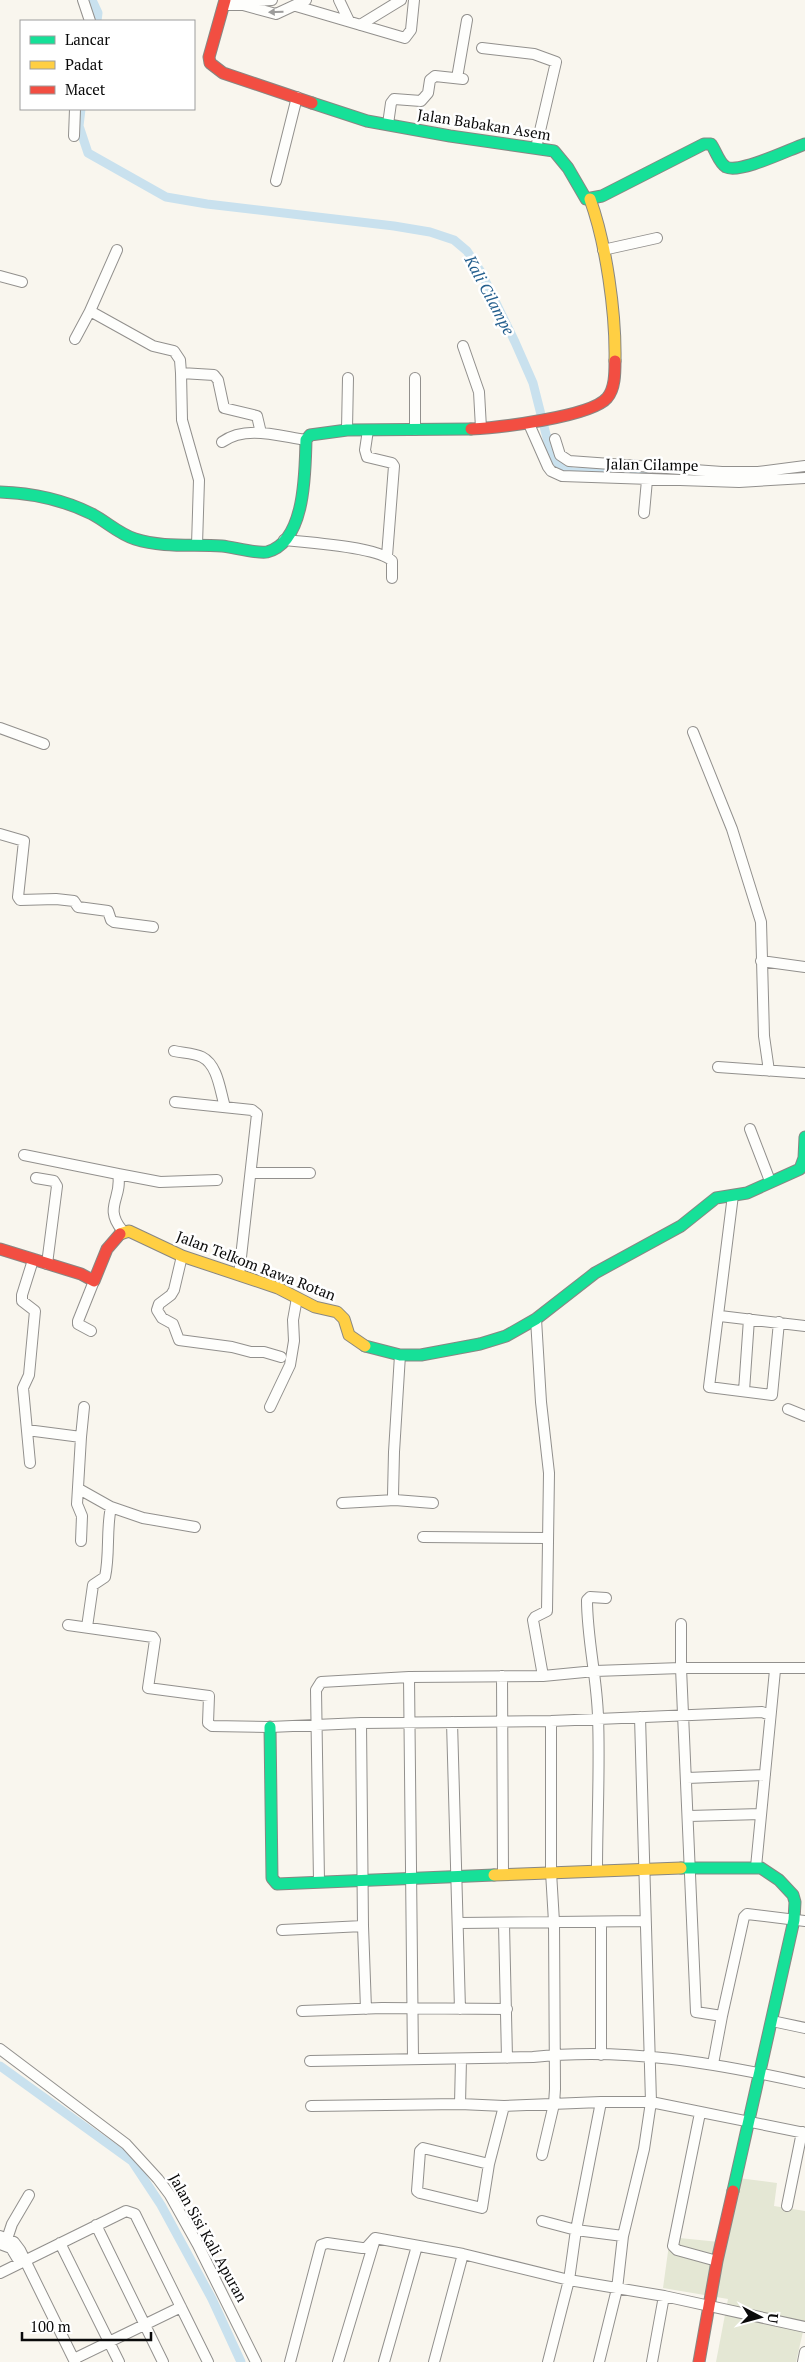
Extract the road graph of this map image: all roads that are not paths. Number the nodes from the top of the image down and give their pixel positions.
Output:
1 (83, 0) edge
2 (272, 0) edge
3 (306, 0) edge
4 (339, 0) edge
5 (402, 0) edge
6 (414, 0) edge
7 (224, 3) edge
8 (243, 5) junction
9 (296, 6) junction
10 (90, 20) edge
11 (467, 20) dead end
12 (349, 21) junction
13 (360, 25) junction
14 (482, 48) dead end
15 (297, 97) junction
16 (75, 110) edge
17 (388, 124) junction
18 (74, 136) dead end
19 (805, 144) edge
20 (536, 148) junction
21 (276, 181) dead end
22 (590, 199) junction
23 (657, 238) dead end
24 (117, 250) dead end
25 (604, 250) junction
26 (0, 276) edge
27 (22, 282) dead end
28 (90, 311) junction
29 (75, 339) dead end
30 (463, 346) dead end
31 (181, 373) junction
32 (348, 378) dead end
33 (415, 378) dead end
34 (532, 424) junction
35 (481, 428) junction
36 (347, 429) junction
37 (368, 430) junction
38 (414, 430) junction
39 (261, 433) junction
40 (555, 439) dead end
41 (306, 440) junction
42 (222, 442) dead end
43 (805, 466) edge
44 (782, 474) junction
45 (739, 477) junction
46 (805, 478) edge
47 (647, 480) junction
48 (0, 492) edge
49 (644, 513) dead end
50 (284, 540) junction
51 (197, 546) junction
52 (387, 556) junction
53 (392, 578) dead end
54 (0, 728) edge
55 (693, 732) dead end
56 (44, 744) dead end
57 (0, 834) edge
58 (153, 926) dead end
59 (761, 961) junction
60 (805, 967) edge
61 (174, 1051) dead end
62 (718, 1067) dead end
63 (768, 1071) junction
64 (805, 1073) edge
65 (175, 1102) dead end
66 (225, 1107) junction
67 (750, 1129) dead end
68 (805, 1137) edge
69 (24, 1154) dead end
70 (251, 1173) junction
71 (310, 1173) dead end
72 (118, 1174) junction
73 (36, 1178) dead end
74 (218, 1180) dead end
75 (770, 1181) junction
76 (733, 1195) junction
77 (122, 1230) junction
78 (0, 1249) edge
79 (182, 1256) junction
80 (33, 1260) junction
81 (47, 1264) junction
82 (238, 1275) junction
83 (94, 1280) junction
84 (296, 1298) junction
85 (720, 1316) junction
86 (536, 1319) junction
87 (749, 1319) junction
88 (779, 1322) junction
89 (805, 1326) edge
90 (92, 1331) dead end
91 (400, 1355) junction
92 (281, 1357) dead end
93 (744, 1391) junction
94 (84, 1407) dead end
95 (270, 1407) dead end
96 (788, 1409) dead end
97 (805, 1416) edge
98 (27, 1430) junction
99 (81, 1437) junction
100 (30, 1464) dead end
101 (79, 1489) junction
102 (395, 1500) junction
103 (342, 1503) dead end
104 (433, 1503) dead end
105 (111, 1507) junction
106 (196, 1527) dead end
107 (423, 1537) dead end
108 (547, 1538) junction
109 (81, 1540) dead end
110 (606, 1598) dead end
111 (681, 1624) dead end
112 (68, 1625) dead end
113 (87, 1627) junction
114 (681, 1668) junction
115 (805, 1668) edge
116 (775, 1670) junction
117 (595, 1671) junction
118 (502, 1676) junction
119 (543, 1676) junction
120 (409, 1677) junction
121 (770, 1715) junction
122 (684, 1716) junction
123 (598, 1718) junction
124 (640, 1718) junction
125 (551, 1721) junction
126 (452, 1722) junction
127 (503, 1722) junction
128 (361, 1723) junction
129 (410, 1724) junction
130 (316, 1725) junction
131 (270, 1727) junction
132 (765, 1775) junction
133 (687, 1778) junction
134 (761, 1814) junction
135 (688, 1816) junction
136 (756, 1867) junction
137 (691, 1868) junction
138 (643, 1869) junction
139 (597, 1870) junction
140 (551, 1872) junction
141 (503, 1875) junction
142 (457, 1876) junction
143 (362, 1879) junction
144 (410, 1879) junction
145 (319, 1881) junction
146 (799, 1920) edge
147 (645, 1921) junction
148 (458, 1922) junction
149 (554, 1922) junction
150 (601, 1922) junction
151 (504, 1924) junction
152 (363, 1926) junction
153 (282, 1930) dead end
154 (413, 2008) junction
155 (366, 2009) junction
156 (460, 2009) junction
157 (507, 2009) junction
158 (302, 2011) dead end
159 (722, 2016) junction
160 (772, 2021) junction
161 (805, 2028) edge
162 (0, 2049) edge
163 (555, 2054) junction
164 (600, 2055) junction
165 (650, 2055) junction
166 (507, 2058) junction
167 (413, 2059) junction
168 (461, 2059) junction
169 (310, 2062) dead end
170 (713, 2064) junction
171 (761, 2073) junction
172 (805, 2083) edge
173 (601, 2102) junction
174 (651, 2102) junction
175 (460, 2104) junction
176 (554, 2104) junction
177 (311, 2106) dead end
178 (504, 2106) junction
179 (700, 2113) junction
180 (748, 2122) junction
181 (804, 2133) edge
182 (542, 2155) dead end
183 (490, 2164) junction
184 (28, 2195) dead end
185 (787, 2206) dead end
186 (542, 2221) dead end
187 (96, 2225) junction
188 (576, 2230) junction
189 (623, 2236) junction
190 (376, 2238) junction
191 (3, 2241) edge
192 (60, 2243) junction
193 (417, 2246) junction
194 (463, 2254) junction
195 (717, 2261) junction
196 (22, 2262) junction
197 (0, 2273) edge
198 (569, 2280) junction
199 (617, 2289) junction
200 (664, 2296) junction
201 (709, 2306) junction
202 (181, 2307) junction
203 (145, 2325) junction
204 (805, 2327) edge
205 (109, 2342) junction
206 (805, 2352) edge
207 (72, 2361) edge
208 (119, 2362) edge
209 (164, 2362) edge
210 (208, 2362) edge
211 (256, 2362) edge
212 (290, 2362) edge
213 (338, 2362) edge
214 (384, 2362) edge
215 (434, 2362) edge
216 (548, 2362) edge
217 (599, 2362) edge
218 (652, 2362) edge
219 (700, 2362) edge
220 (803, 2362) edge

1 - 10 street
2 - 8 street
3 - 9 street
4 - 12 street
5 - 13 street
6 - 13 street
7 - 8 street
7 - 15 street, Jalan Babakan Asem
9 -> 8 street
9 - 12 street
11 - 17 street
12 - 13 street
14 - 20 street
15 - 17 street, Jalan Babakan Asem
15 - 21 street
16 - 18 street
17 - 20 street, Jalan Babakan Asem
19 - 22 street
20 - 22 street, Jalan Babakan Asem
22 - 25 street, Jalan Babakan Asem
23 - 25 street
24 - 28 street
25 - 34 street, Jalan Babakan Asem
26 - 27 street
28 - 29 street
28 - 31 street
30 - 35 street
31 - 39 street
31 - 51 street
32 - 36 street
33 - 38 street
34 - 35 street, Jalan Babakan Asem
34 - 47 street, Jalan Cilampe
35 - 38 street, Jalan Babakan Asem
36 - 37 street, Jalan Babakan Asem
36 - 41 street, Jalan Babakan Asem
37 - 38 street, Jalan Babakan Asem
37 - 52 street
39 - 41 street
39 - 42 street
40 - 45 street
41 - 50 street
43 - 44 street
44 - 45 street, Jalan Cilampe
44 - 46 street, Jalan Cilampe
45 - 47 street, Jalan Cilampe
47 - 49 street
48 - 51 street
50 - 51 street
50 - 52 street
52 - 53 street
54 - 56 street
55 - 59 street
57 - 58 street
59 - 60 street
59 - 63 street
61 - 66 street
62 - 63 street
63 - 64 street
65 - 66 street
66 - 70 street
67 - 75 street
68 - 75 street, Jalan Telkom Rawa Rotan
69 - 72 street
70 - 71 street
70 - 82 street
72 - 74 street
72 - 77 street
73 - 81 street
75 - 76 street, Jalan Telkom Rawa Rotan
76 - 85 street
76 - 86 street, Jalan Telkom Rawa Rotan
77 - 79 street, Jalan Telkom Rawa Rotan
77 - 83 street
78 - 80 street
79 - 82 street, Jalan Telkom Rawa Rotan
79 - 92 street
80 - 81 street
80 - 98 street
81 - 83 street
82 - 84 street, Jalan Telkom Rawa Rotan
83 - 90 street
84 - 91 street, Jalan Telkom Rawa Rotan
84 - 95 street
85 - 87 street
85 - 93 street
86 - 91 street, Jalan Telkom Rawa Rotan
86 - 108 street
87 - 88 street
87 - 93 street
88 - 89 street
88 - 93 street
91 - 102 street
94 - 99 street
96 - 97 street
98 - 99 street
98 - 100 street
99 - 101 street
101 - 105 street
101 - 109 street
102 - 103 street
102 - 104 street
105 - 106 street
105 - 113 street
107 - 108 street
108 - 119 street
110 - 117 street
111 - 114 street
112 - 113 street
113 - 131 street
114 - 116 street
114 - 117 street
114 - 122 street
115 - 116 street
116 - 121 street
117 - 119 street
117 - 123 street
118 - 119 street
118 - 120 street
118 - 127 street
120 - 129 street
120 - 130 street
121 - 122 street
121 - 132 street
122 - 124 street
122 - 133 street
123 - 124 street
123 - 125 street
123 - 139 street
124 - 138 street
125 - 127 street
125 - 140 street
126 - 127 street
126 - 129 street
126 - 142 street
127 - 141 street
128 - 129 street
128 - 130 street
128 - 143 street
129 - 144 street
130 - 131 street
130 - 145 street
131 - 145 street
132 - 133 street
132 - 134 street
133 - 135 street
134 - 135 street
134 - 136 street
135 - 137 street
136 - 137 street
136 - 146 street
137 - 138 street
137 - 159 street
138 - 139 street
138 - 147 street
139 - 140 street
140 - 141 street
140 - 149 street
141 - 142 street
142 - 144 street
142 - 148 street
143 - 144 street
143 - 145 street
143 - 152 street
144 - 154 street
146 - 159 street
146 - 160 street
147 - 150 street
147 - 165 street
148 - 151 street
148 - 156 street
149 - 150 street
149 - 151 street
149 - 163 street
150 - 164 street
151 - 157 street
152 - 153 street
152 - 155 street
154 - 155 street
154 - 156 street
154 - 167 street
155 - 158 street
156 - 157 street
157 - 166 street
159 - 170 street
160 - 161 street
160 - 171 street
162 - 211 street, Jalan Sisi Kali Apuran
163 - 164 street
163 - 166 street
163 - 176 street
164 - 165 street
165 - 170 street
165 - 174 street
166 - 168 street
167 - 168 street
167 - 169 street
168 - 175 street
170 - 171 street
171 - 172 street
171 - 180 street
173 - 174 street
173 - 176 street
173 - 188 street
174 - 179 street
174 - 189 street
175 - 177 street
175 - 178 street
176 - 178 street
176 - 182 street
178 - 183 street
179 - 180 street
179 - 195 street
180 - 181 street
180 - 195 street
181 - 185 street
183 - 183 street
184 - 191 street
186 - 188 street
187 - 192 street
187 - 202 street
187 - 203 street
188 - 189 street
188 - 198 street
189 - 199 street
190 - 193 street
190 - 212 street
190 - 213 street
191 - 196 street
192 - 196 street
192 - 205 street
193 - 194 street
193 - 214 street
194 - 198 street
194 - 215 street
195 - 201 street
196 - 197 street
196 - 207 street
198 - 199 street
198 - 216 street
199 - 200 street
199 - 217 street
200 - 201 street
200 - 218 street
201 - 204 street
201 - 219 street
202 - 203 street
202 - 210 street
203 - 205 street
203 - 209 street
205 - 207 street
205 - 208 street
206 - 220 street

